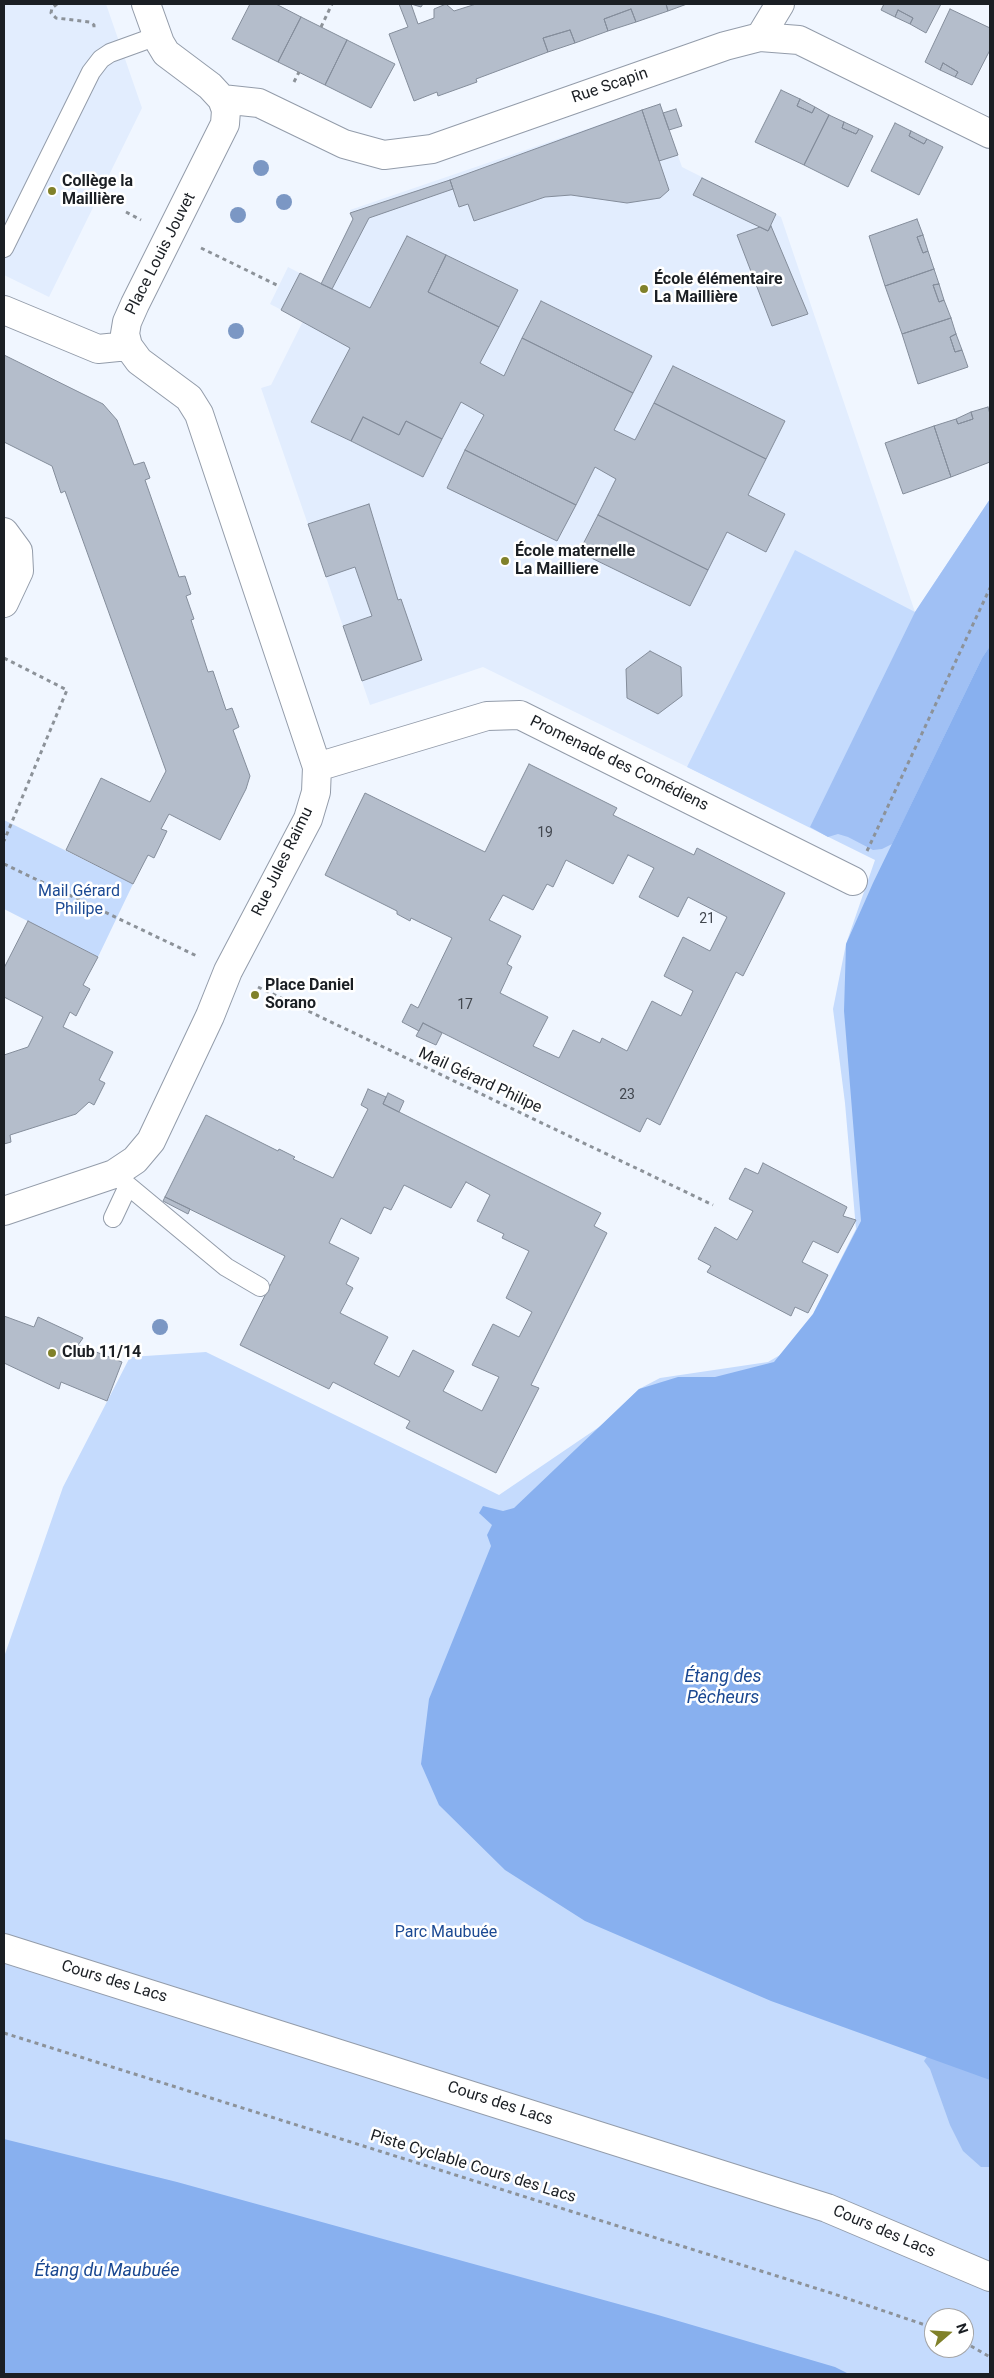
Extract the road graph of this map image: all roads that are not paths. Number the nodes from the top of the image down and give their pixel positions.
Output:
1 (146, 4) edge
2 (780, 4) edge
3 (157, 36) junction
4 (760, 37) junction
5 (222, 98) junction
6 (990, 134) edge
7 (4, 248) edge
8 (4, 310) edge
9 (128, 346) junction
10 (4, 532) edge
11 (4, 603) edge
12 (317, 767) junction
13 (853, 881) road end
14 (121, 1180) junction
15 (4, 1211) edge
16 (113, 1218) dead end
17 (260, 1287) dead end
18 (4, 1948) edge
19 (990, 2277) edge

1 - 3 street
2 - 4 street
3 - 5 street
3 - 7 lane
4 - 5 street, Rue Scapin
4 - 6 street, Rue Scapin
5 - 9 street, Place Louis Jouvet
8 - 9 street
9 - 12 street, Rue Jules Raimu
10 - 11 street
12 - 13 street, Promenade des Comédiens
12 - 14 street, Rue Jules Raimu
14 - 15 street, Rue Jules Raimu
14 - 16 lane
14 - 17 lane
18 - 19 street, Cours des Lacs

